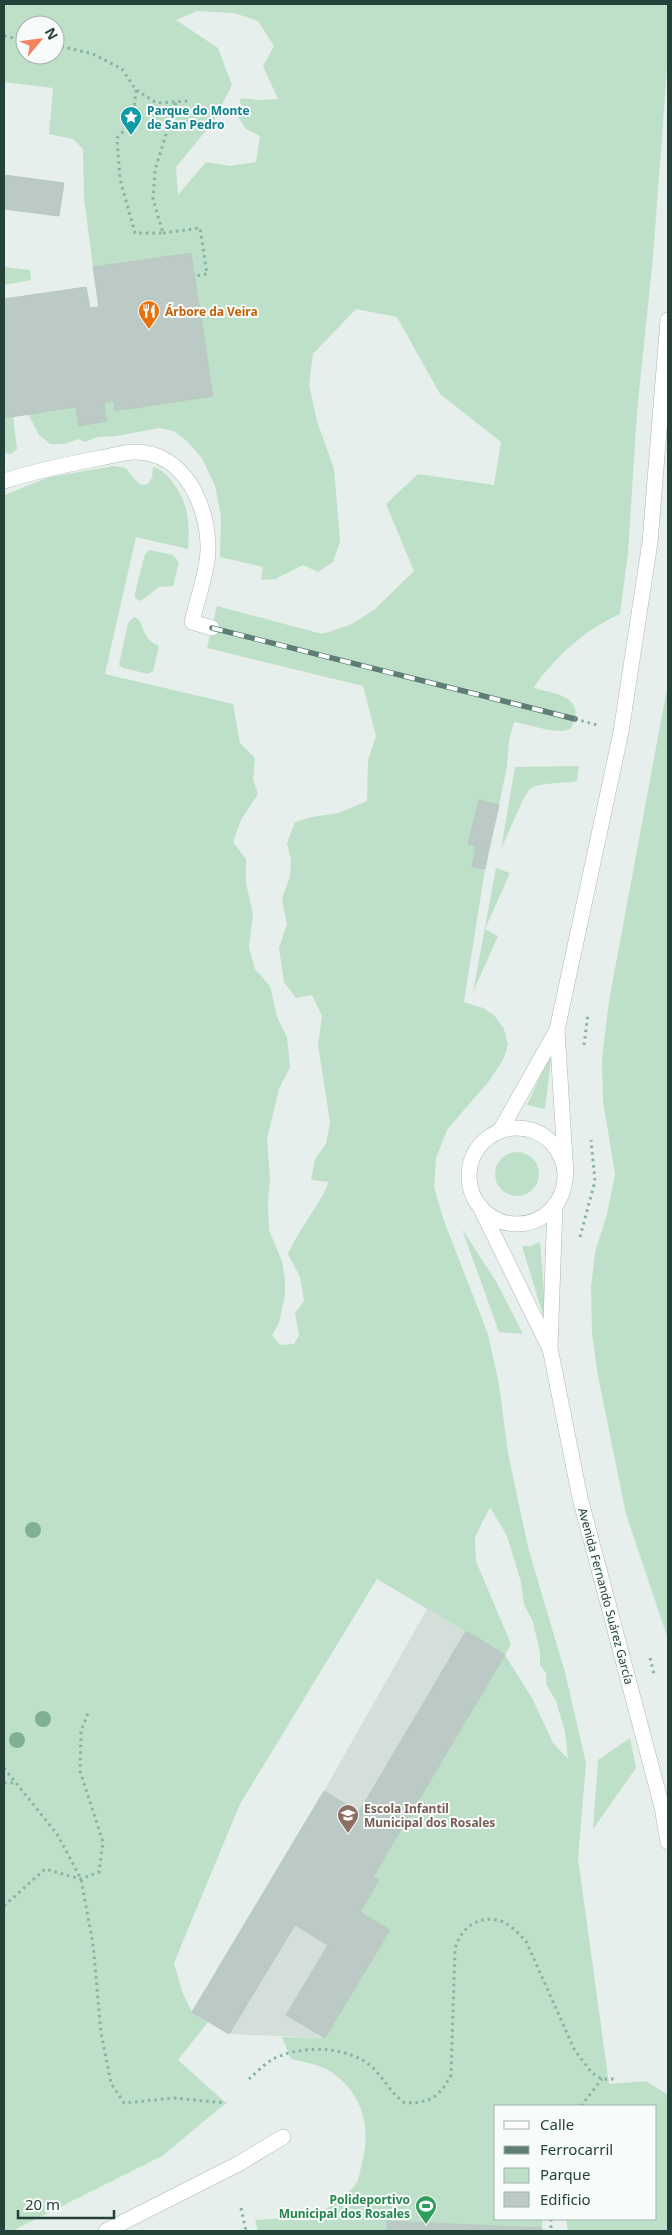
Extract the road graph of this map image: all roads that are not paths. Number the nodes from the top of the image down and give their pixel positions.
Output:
1 (668, 320) edge
2 (4, 480) edge
3 (212, 628) dead end
4 (557, 1030) junction
5 (500, 1131) junction
6 (566, 1175) junction
7 (478, 1203) junction
8 (555, 1205) junction
9 (550, 1348) junction
10 (668, 1842) edge
11 (283, 2138) dead end
12 (106, 2231) edge

1 - 4 street
2 - 3 street
4 - 5 street
4 - 6 street
5 - 6 street
5 - 7 street
6 - 8 street
7 - 8 street
7 - 9 street, Avenida Fernando Suárez García
8 - 9 street, Avenida Fernando Suárez García
9 - 10 street, Avenida Fernando Suárez García
11 - 12 street

